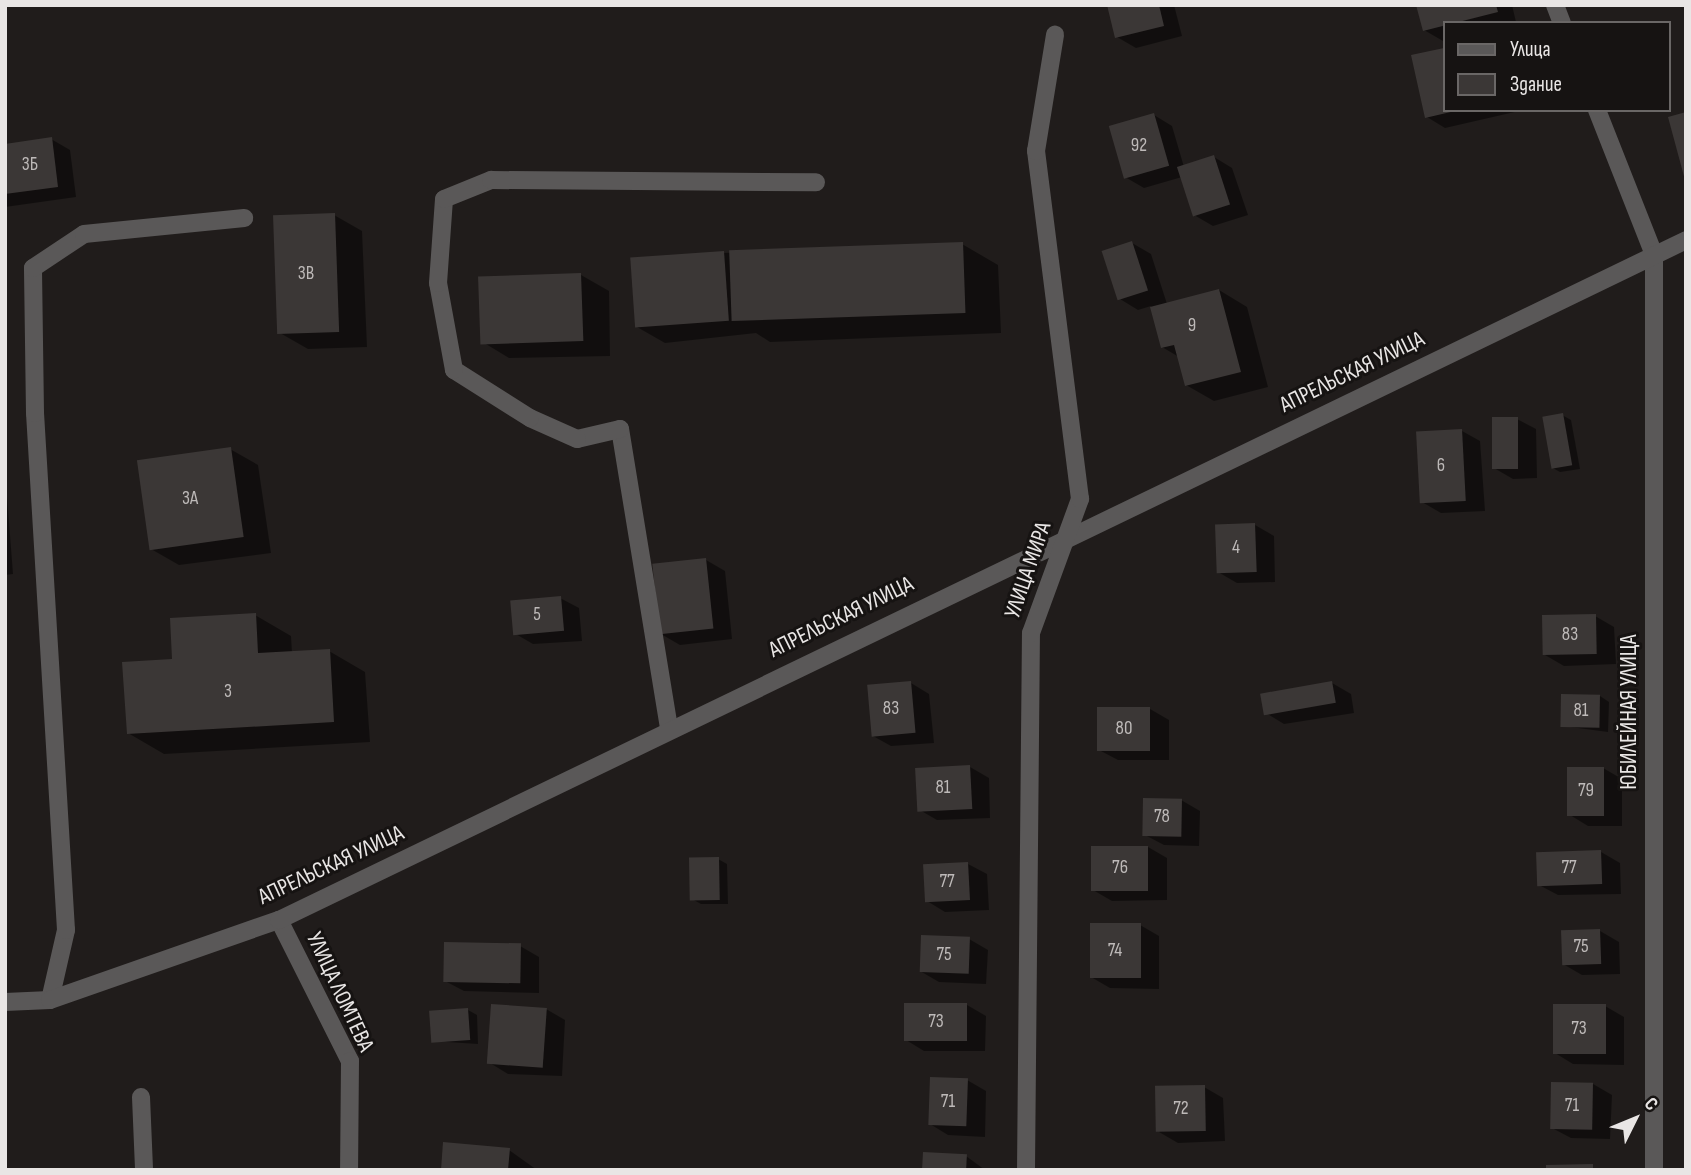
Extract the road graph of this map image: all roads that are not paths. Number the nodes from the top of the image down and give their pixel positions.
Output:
1 (1055, 35) dead end
2 (1598, 112) edge
3 (816, 182) dead end
4 (244, 218) dead end
5 (1686, 240) edge
6 (1654, 255) junction
7 (1062, 537) junction
8 (669, 728) junction
9 (279, 920) junction
10 (50, 1000) junction
11 (5, 1002) edge
12 (141, 1097) dead end
13 (144, 1170) edge
14 (349, 1170) edge
15 (1026, 1170) edge
16 (1654, 1170) edge

1 - 7 street, УЛИЦА МИРА
2 - 6 street
3 - 8 street
4 - 10 street
5 - 6 street, АПРЕЛЬСКАЯ УЛИЦА
6 - 7 street, АПРЕЛЬСКАЯ УЛИЦА
6 - 16 street, ЮБИЛЕЙНАЯ УЛИЦА
7 - 8 street, АПРЕЛЬСКАЯ УЛИЦА
7 - 15 street, УЛИЦА МИРА
8 - 9 street, АПРЕЛЬСКАЯ УЛИЦА
9 - 10 street, АПРЕЛЬСКАЯ УЛИЦА
9 - 14 street, УЛИЦА ЛОМТЕВА
10 - 11 street, АПРЕЛЬСКАЯ УЛИЦА
12 - 13 street

